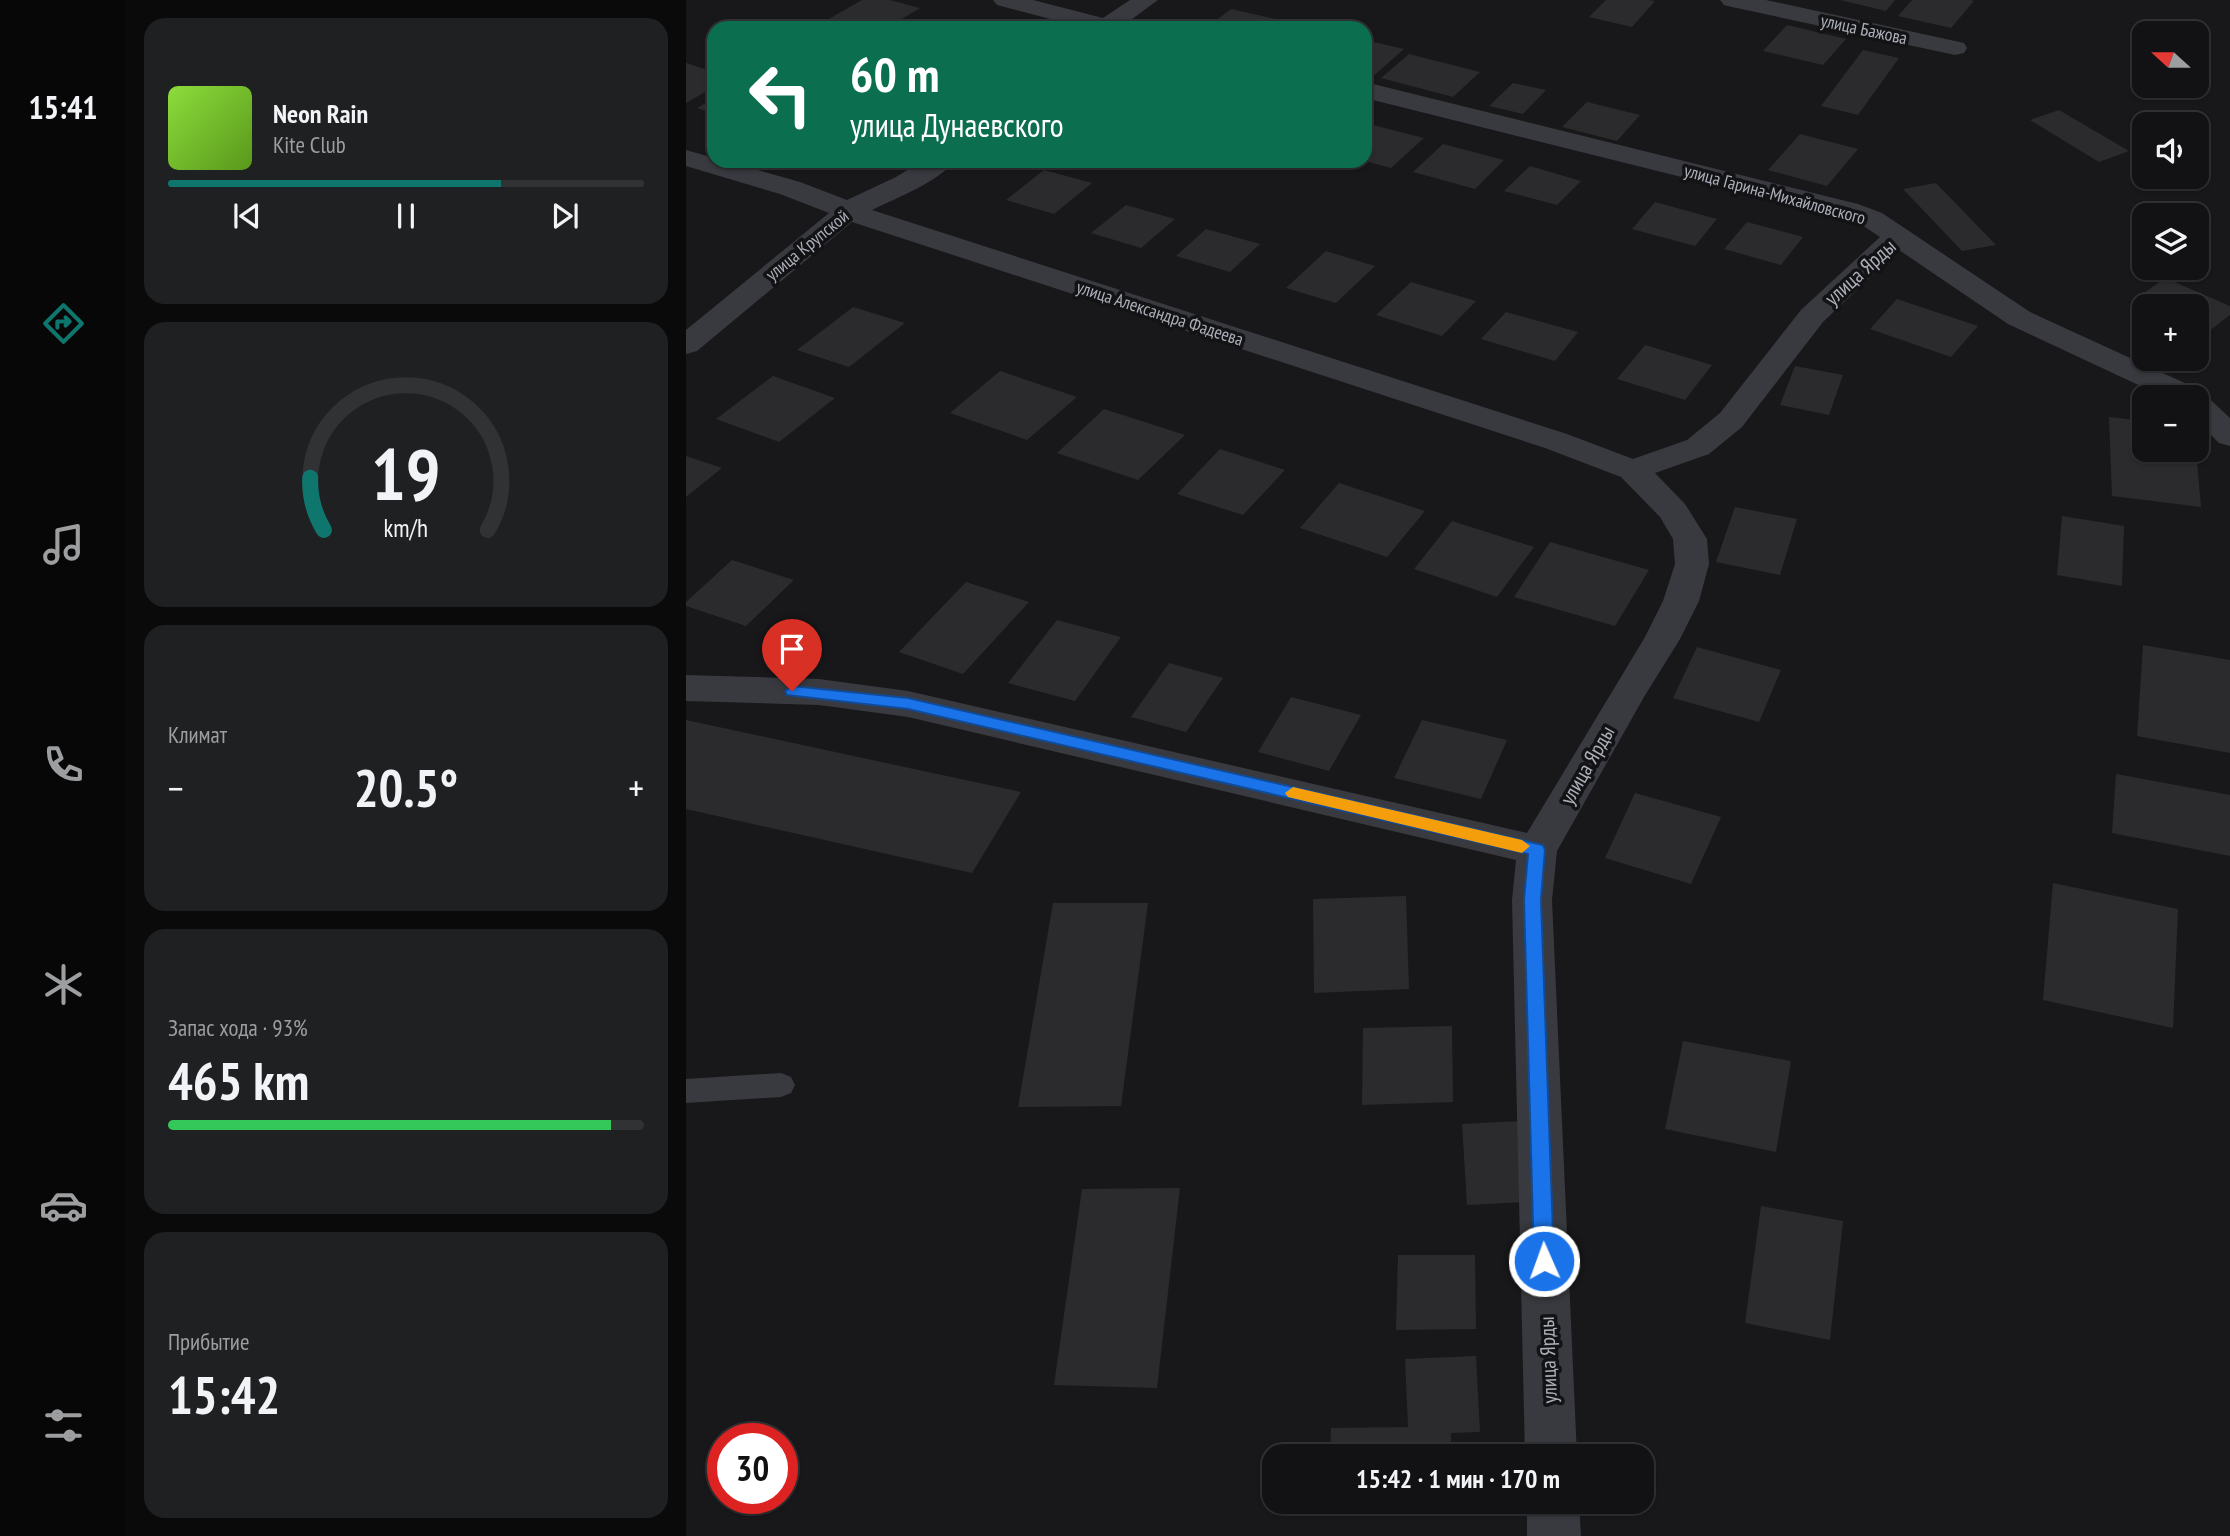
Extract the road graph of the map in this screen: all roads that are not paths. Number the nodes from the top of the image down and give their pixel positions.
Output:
1 (1005, 0) edge
2 (1146, 0) edge
3 (1732, 0) edge
4 (1085, 21) edge
5 (1116, 21) edge
6 (1955, 48) dead end
7 (1372, 92) edge
8 (686, 158) edge
9 (707, 164) edge
10 (721, 168) edge
11 (929, 168) edge
12 (849, 210) junction
13 (1900, 236) junction
14 (686, 345) edge
15 (2163, 385) edge
16 (2209, 406) edge
17 (2209, 414) edge
18 (2230, 414) edge
19 (2230, 436) edge
20 (1633, 470) junction
21 (686, 688) edge
22 (1537, 850) junction
23 (781, 1085) dead end
24 (686, 1091) edge
25 (1551, 1444) edge
26 (1553, 1514) edge
27 (1554, 1536) edge

1 - 4 street
2 - 5 street
3 - 6 street, улица Бажова
7 - 13 street, улица Гарина-Михайловского
8 - 9 street, улица Александра Фадеева
10 - 12 street, улица Александра Фадеева
11 - 12 street, улица Крупской
12 - 14 street, улица Крупской
12 - 20 street, улица Александра Фадеева
13 - 15 street, улица Гарина-Михайловского
13 - 20 street, улица Ярды
16 - 18 street
17 - 19 street
20 - 22 street, улица Ярды
21 - 22 street
22 - 25 street, улица Ярды
23 - 24 lane
26 - 27 street

